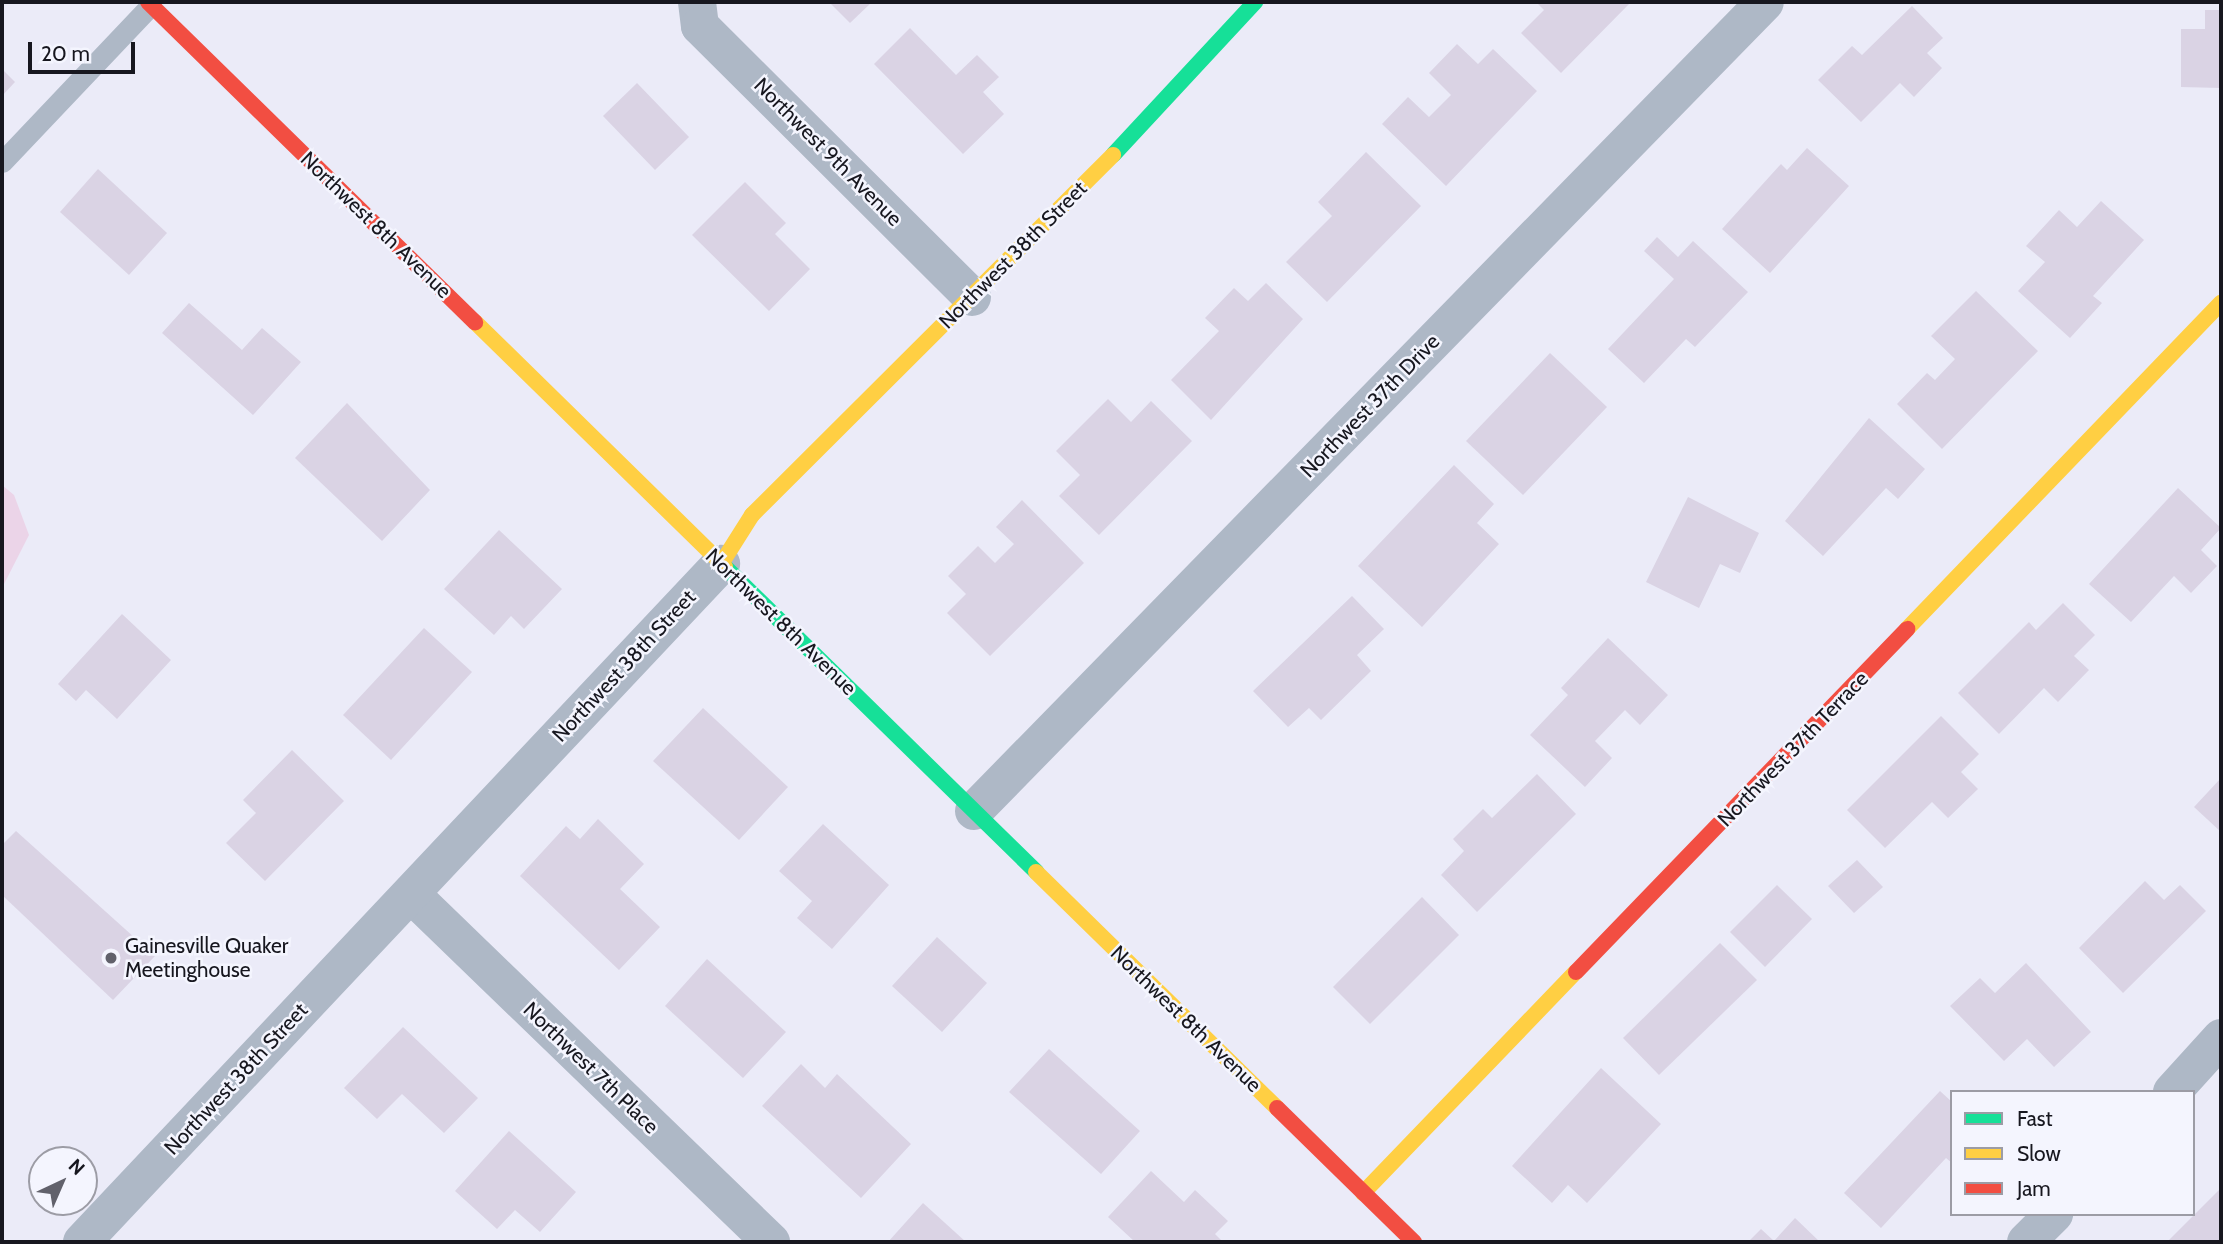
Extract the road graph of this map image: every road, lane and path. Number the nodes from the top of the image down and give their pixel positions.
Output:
1 (697, 2) edge
2 (1255, 2) edge
3 (1765, 2) edge
4 (149, 3) edge
5 (2, 163) edge
6 (972, 297) junction
7 (2221, 303) edge
8 (721, 564) junction
9 (974, 811) junction
10 (411, 894) junction
11 (2221, 1038) edge
12 (2174, 1090) edge
13 (1363, 1193) junction
14 (2052, 1216) edge
15 (82, 1242) edge
16 (771, 1242) edge
17 (1414, 1242) edge
18 (2026, 1242) edge

1 - 6 street, Northwest 9th Avenue
2 - 6 street, Northwest 38th Street
3 - 9 street, Northwest 37th Drive
4 - 5 lane
4 - 8 street, Northwest 8th Avenue
6 - 8 street, Northwest 38th Street
7 - 13 street, Northwest 37th Terrace
8 - 9 street, Northwest 8th Avenue
8 - 10 street, Northwest 38th Street
9 - 13 street, Northwest 8th Avenue
10 - 15 street, Northwest 38th Street
10 - 16 street, Northwest 7th Place
11 - 12 street
13 - 17 street, Northwest 8th Avenue
14 - 18 street

